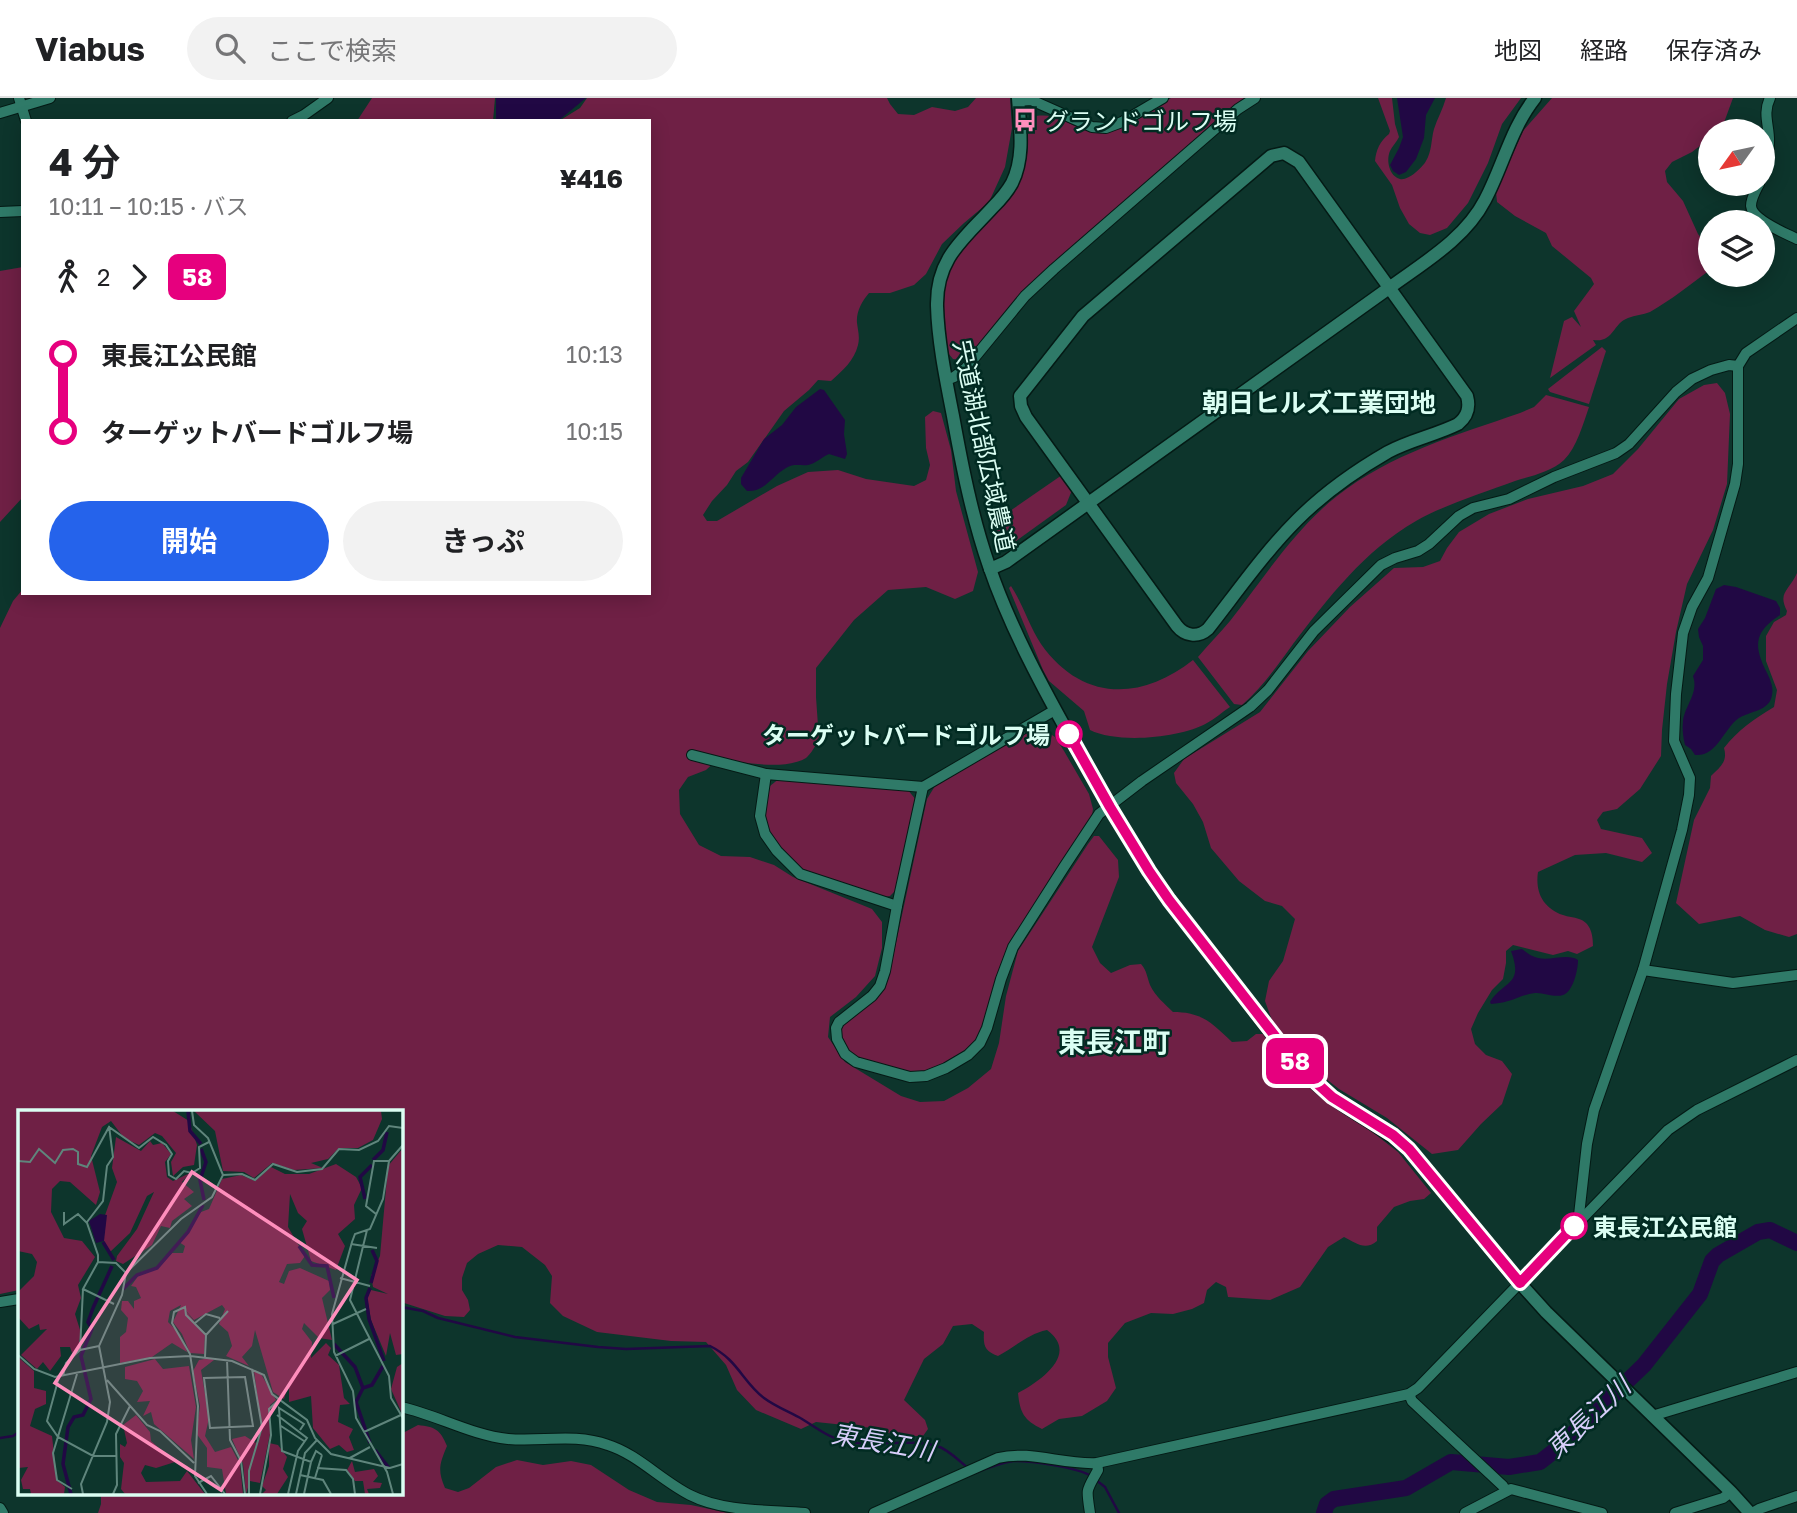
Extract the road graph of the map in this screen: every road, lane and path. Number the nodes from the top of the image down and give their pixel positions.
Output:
1 (50, 98) edge
2 (328, 98) edge
3 (1163, 98) edge
4 (1255, 98) edge
5 (1535, 98) edge
6 (1770, 98) edge
7 (1018, 99) edge
8 (20, 102) edge
9 (0, 113) edge
10 (25, 119) edge
11 (296, 119) edge
12 (1766, 119) edge
13 (1753, 196) edge
14 (21, 211) edge
15 (0, 212) edge
16 (1797, 239) edge
17 (1389, 288) junction
18 (1797, 318) edge
19 (1738, 366) junction
20 (946, 380) junction
21 (1088, 503) junction
22 (990, 569) junction
23 (1055, 710) junction
24 (692, 755) dead end
25 (766, 774) junction
26 (923, 787) junction
27 (1110, 807) junction
28 (897, 906) junction
29 (1643, 970) junction
30 (1797, 975) edge
31 (1797, 1060) edge
32 (1582, 1218) junction
33 (1520, 1283) junction
34 (18, 1299) edge
35 (0, 1302) edge
36 (1797, 1372) edge
37 (1409, 1394) junction
38 (402, 1407) edge
39 (1652, 1416) junction
40 (1097, 1463) junction
41 (1506, 1491) junction
42 (1731, 1492) junction
43 (1797, 1496) edge
44 (0, 1508) edge
45 (3, 1513) edge
46 (805, 1513) edge
47 (874, 1513) edge
48 (1090, 1513) edge
49 (1465, 1513) edge
50 (1602, 1513) edge
51 (1675, 1513) edge
52 (1751, 1513) edge

1 - 8 street
2 - 11 street
3 - 7 street
4 - 20 street
5 - 17 street
6 - 12 street
7 - 20 street, 宍道湖北部広域農道
8 - 9 street
8 - 10 street
13 - 16 street
14 - 15 street
17 - 21 street
17 - 21 street
17 - 21 street
18 - 19 street
19 - 27 street
19 - 29 street
20 - 22 street, 宍道湖北部広域農道
21 - 22 street
22 - 23 street, 宍道湖北部広域農道
23 - 26 street
23 - 27 street, 宍道湖北部広域農道
24 - 25 street
25 - 26 street
25 - 28 street
26 - 28 street
27 - 28 street
27 - 33 street, 宍道湖北部広域農道
29 - 30 street
29 - 32 street
31 - 32 street
32 - 33 street
33 - 37 street
33 - 39 street, 宍道湖北部広域農道
34 - 35 street
36 - 39 street
37 - 40 street
37 - 41 street
38 - 46 street
39 - 42 street, 宍道湖北部広域農道
40 - 47 street
40 - 48 street
41 - 49 street
41 - 50 street
42 - 51 street
42 - 52 street, 宍道湖北部広域農道
43 - 52 street
44 - 45 street

